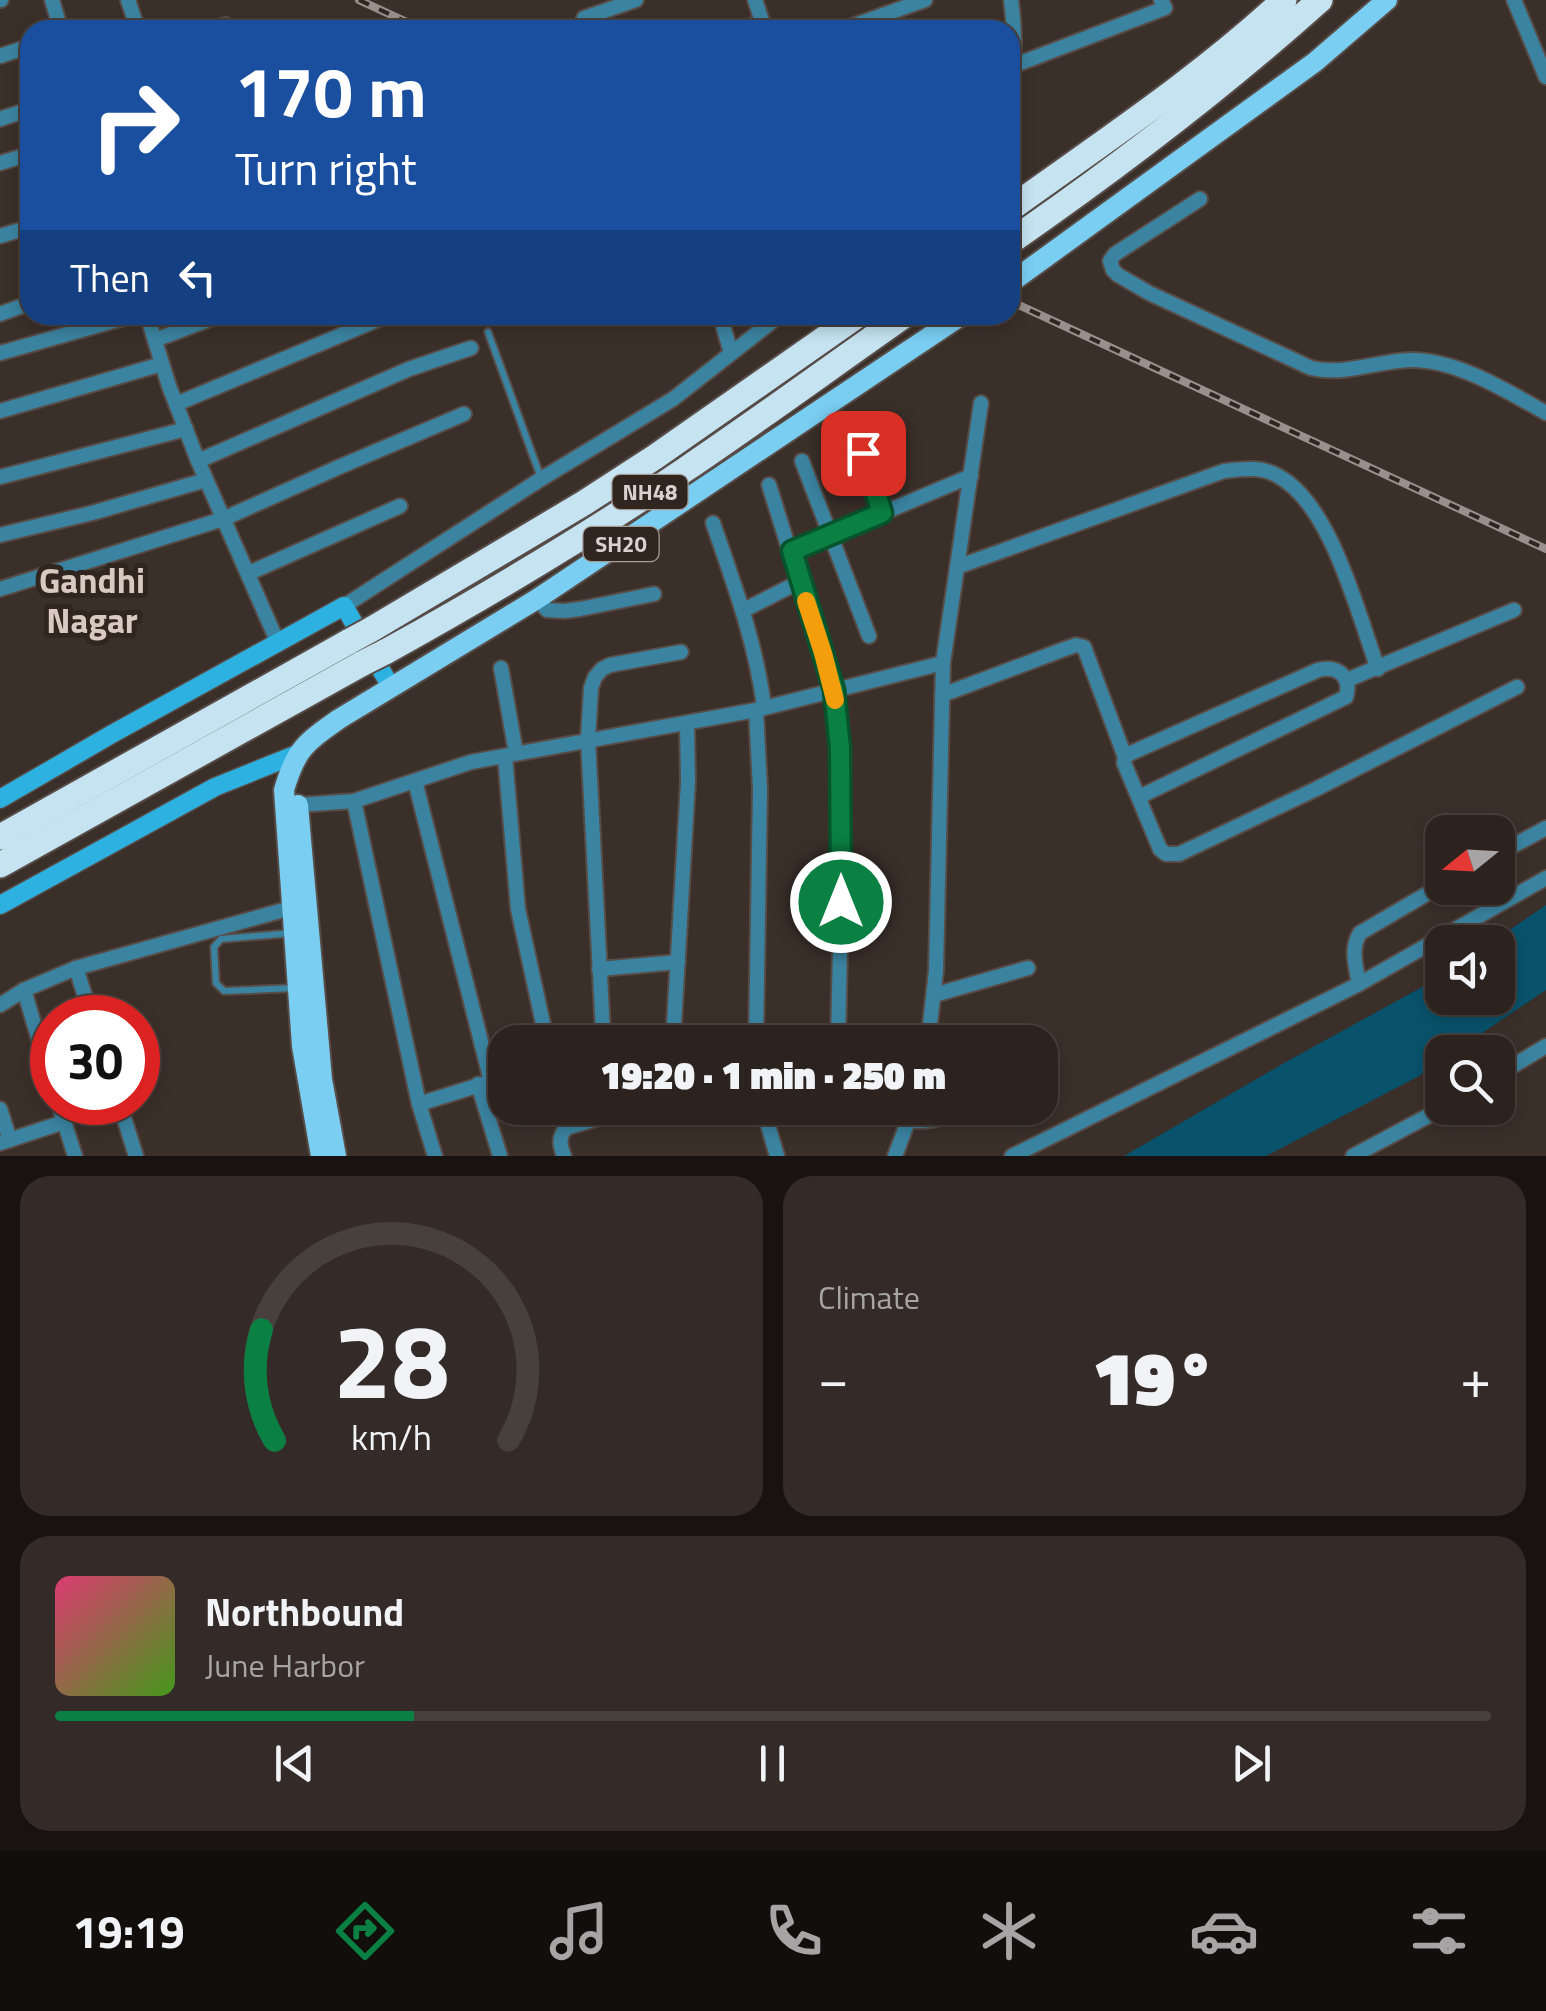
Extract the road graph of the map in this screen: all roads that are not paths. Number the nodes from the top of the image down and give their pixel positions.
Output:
1 (128, 0) edge
2 (636, 0) edge
3 (925, 0) edge
4 (1162, 0) edge
5 (1284, 0) edge
6 (1320, 0) edge
7 (1387, 0) edge
8 (1514, 0) edge
9 (584, 18) dead end
10 (135, 20) dead end
11 (869, 20) edge
12 (1020, 63) edge
13 (1546, 76) edge
14 (1200, 199) dead end
15 (1020, 202) edge
16 (1020, 235) edge
17 (1020, 276) edge
18 (99, 325) edge
19 (150, 325) edge
20 (195, 325) edge
21 (364, 325) edge
22 (723, 325) edge
23 (767, 325) edge
24 (844, 325) edge
25 (891, 325) edge
26 (948, 325) edge
27 (488, 332) dead end
28 (155, 340) junction
29 (471, 348) dead end
30 (0, 353) edge
31 (731, 353) junction
32 (162, 364) junction
33 (980, 403) dead end
34 (176, 404) junction
35 (0, 411) edge
36 (1546, 413) edge
37 (464, 414) dead end
38 (854, 427) dead end
39 (186, 429) junction
40 (198, 460) junction
41 (802, 461) dead end
42 (970, 476) junction
43 (0, 477) edge
44 (206, 480) junction
45 (541, 480) junction
46 (769, 485) dead end
47 (400, 506) dead end
48 (882, 513) junction
49 (223, 519) junction
50 (713, 523) dead end
51 (0, 534) edge
52 (830, 535) junction
53 (792, 551) junction
54 (957, 567) junction
55 (249, 573) junction
56 (799, 582) junction
57 (0, 588) edge
58 (654, 594) dead end
59 (537, 599) junction
60 (344, 606) junction
61 (744, 610) junction
62 (1514, 610) dead end
63 (869, 636) dead end
64 (278, 643) junction
65 (368, 646) junction
66 (681, 652) dead end
67 (943, 662) junction
68 (501, 668) dead end
69 (1378, 669) junction
70 (1348, 680) junction
71 (391, 688) junction
72 (1517, 688) dead end
73 (834, 690) junction
74 (942, 695) junction
75 (760, 708) junction
76 (686, 723) junction
77 (588, 739) junction
78 (510, 755) junction
79 (1125, 757) junction
80 (294, 759) junction
81 (415, 781) junction
82 (1138, 798) junction
83 (0, 799) edge
84 (354, 801) junction
85 (298, 805) junction
86 (1546, 828) edge
87 (0, 837) edge
88 (1515, 845) edge
89 (0, 865) edge
90 (1546, 878) edge
91 (1425, 895) edge
92 (0, 904) edge
93 (291, 908) junction
94 (293, 933) junction
95 (678, 962) junction
96 (76, 968) junction
97 (1028, 968) dead end
98 (598, 969) junction
99 (1359, 984) junction
100 (297, 988) junction
101 (24, 990) junction
102 (85, 995) edge
103 (934, 996) junction
104 (0, 1005) edge
105 (30, 1010) edge
106 (543, 1025) edge
107 (602, 1025) edge
108 (674, 1025) edge
109 (756, 1025) edge
110 (838, 1025) edge
111 (930, 1025) edge
112 (1546, 1046) edge
113 (1515, 1065) edge
114 (488, 1069) edge
115 (488, 1082) edge
116 (418, 1104) junction
117 (0, 1109) edge
118 (1425, 1118) edge
119 (55, 1125) edge
120 (65, 1125) edge
121 (126, 1125) edge
122 (496, 1125) edge
123 (576, 1125) edge
124 (768, 1125) edge
125 (908, 1125) edge
126 (5, 1142) edge
127 (75, 1156) edge
128 (136, 1156) edge
129 (321, 1156) edge
130 (336, 1156) edge
131 (435, 1156) edge
132 (500, 1156) edge
133 (564, 1156) edge
134 (778, 1156) edge
135 (894, 1156) edge
136 (1012, 1156) edge
137 (1353, 1156) edge

1 - 10 street
2 - 9 street
3 - 11 street
4 - 12 street
5 - 15 highway
6 - 16 highway
7 - 17 main road
8 - 13 street
14 - 36 street
18 - 30 street
19 - 28 street
20 - 28 street
21 - 34 street
22 - 31 street
23 - 31 street
24 - 65 highway, NH48
25 - 65 highway, NH48
26 - 59 main road, SH20
27 - 45 lane
28 - 32 street
29 - 40 street
31 - 45 street
32 - 34 street
32 - 35 street
33 - 42 street
34 - 39 street
37 - 49 street
38 - 48 street
39 - 40 street
39 - 43 street
40 - 44 street
41 - 52 street
42 - 48 street
42 - 54 street
44 - 49 street
44 - 51 street
45 - 60 street
46 - 53 street
47 - 55 street
48 - 52 street
49 - 55 street
49 - 57 street
50 - 61 street
52 - 53 street
52 - 63 street
53 - 56 street
54 - 67 street
54 - 69 street
55 - 64 street
56 - 61 street
56 - 73 street
58 - 59 street
59 - 71 main road, SH20
60 - 64 street
60 - 71 street
61 - 75 street
62 - 69 street
64 - 83 street
65 - 87 highway, NH48
65 - 89 highway, NH48
66 - 77 street
67 - 73 street
67 - 74 street
68 - 78 street
69 - 70 street
70 - 79 street
70 - 82 street
71 - 80 main road, SH20
72 - 82 street
73 - 75 street
73 - 110 street
74 - 79 street
74 - 103 street
75 - 76 street
75 - 109 street
76 - 77 street
76 - 95 street
77 - 78 street
77 - 98 street
78 - 81 street
78 - 106 street
79 - 82 street
80 - 85 main road
80 - 92 street
80 - 93 main road
81 - 84 street
81 - 114 street
84 - 85 street
84 - 116 street
85 - 130 main road
86 - 88 street
90 - 99 street
91 - 99 street
93 - 94 main road
93 - 96 street
94 - 100 main road
94 - 100 lane
95 - 98 street
95 - 108 street
96 - 101 street
96 - 102 street
97 - 103 street
98 - 107 street
99 - 136 street
100 - 129 main road
101 - 104 street
101 - 105 street
103 - 111 street
112 - 113 street
115 - 116 street
116 - 131 street
117 - 126 street
118 - 137 street
119 - 126 street
120 - 127 street
121 - 128 street
122 - 132 street
123 - 133 street
124 - 134 street
125 - 135 street

